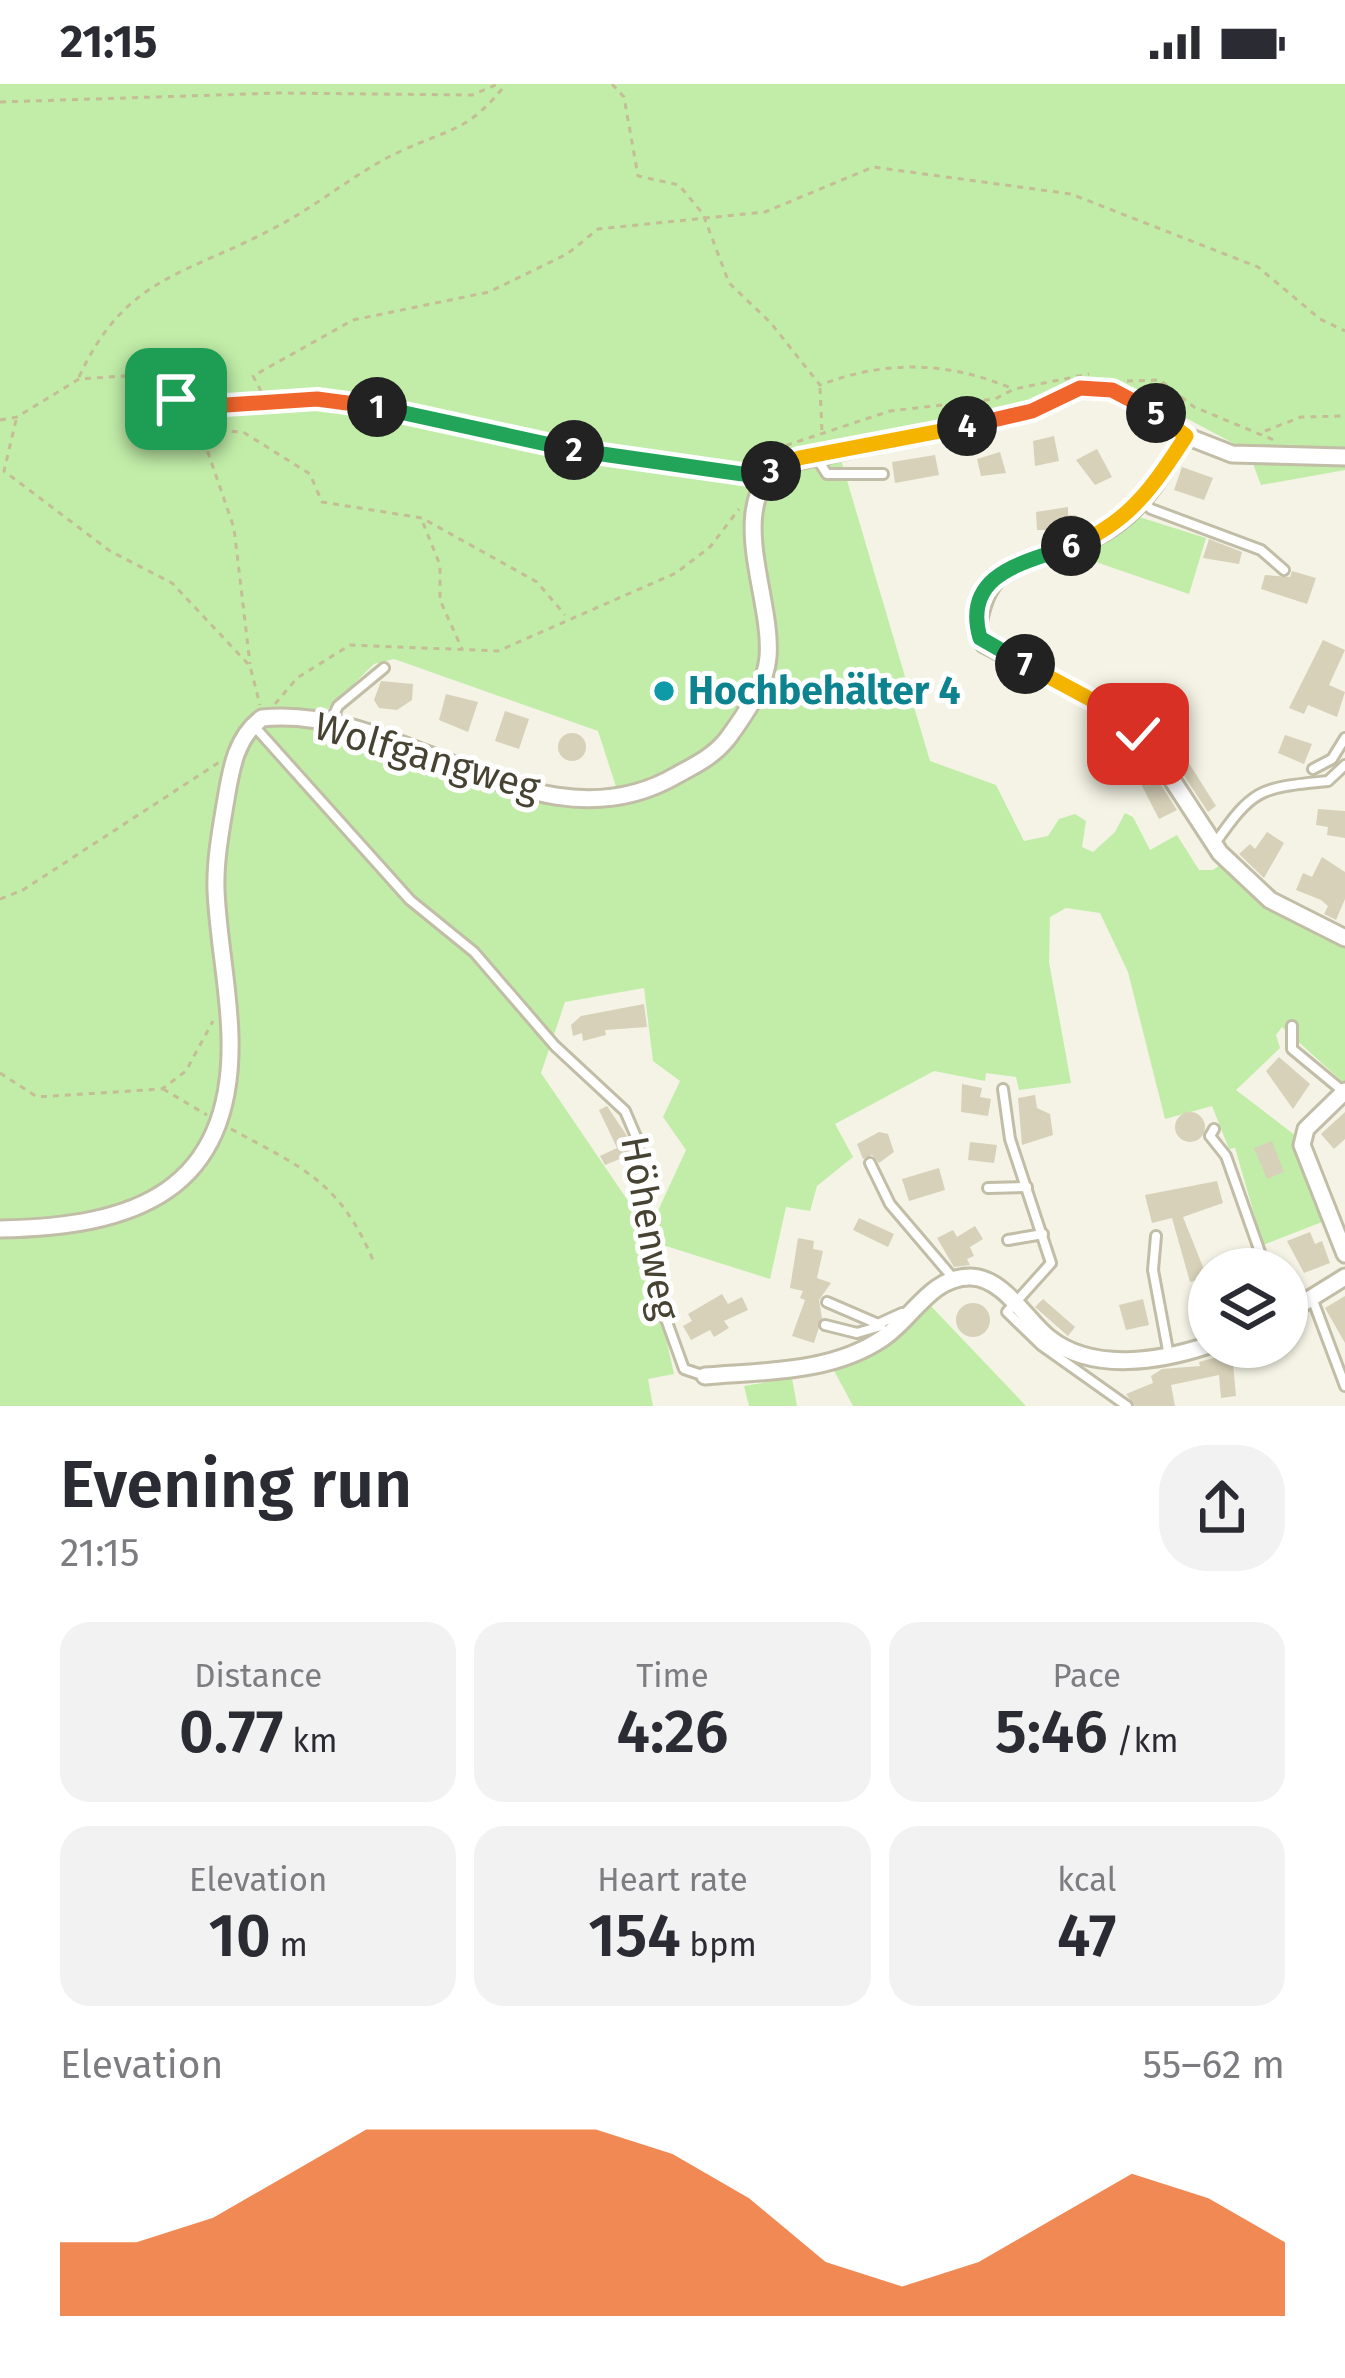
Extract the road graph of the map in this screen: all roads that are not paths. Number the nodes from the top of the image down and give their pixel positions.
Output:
1 (1186, 436) junction
2 (815, 456) junction
3 (1345, 457) edge
4 (883, 475) dead end
5 (1142, 501) junction
6 (1285, 570) dead end
7 (384, 668) dead end
8 (260, 721) junction
9 (331, 723) junction
10 (1345, 738) edge
11 (1345, 765) edge
12 (1313, 769) dead end
13 (1214, 845) junction
14 (1345, 938) edge
15 (1292, 1026) dead end
16 (1004, 1089) dead end
17 (1345, 1091) edge
18 (1214, 1129) dead end
19 (870, 1163) dead end
20 (1027, 1187) junction
21 (988, 1188) dead end
22 (0, 1229) edge
23 (1043, 1234) junction
24 (1156, 1236) dead end
25 (1008, 1240) dead end
26 (1259, 1248) edge
27 (1345, 1254) edge
28 (1345, 1277) edge
29 (954, 1280) junction
30 (923, 1298) junction
31 (1312, 1298) junction
32 (1308, 1300) edge
33 (827, 1302) dead end
34 (1013, 1302) junction
35 (888, 1322) junction
36 (825, 1325) dead end
37 (1188, 1351) edge
38 (1169, 1356) junction
39 (705, 1376) joint
40 (1345, 1386) edge
41 (1127, 1406) edge

1 - 2 street
1 - 3 street
1 - 5 street
2 - 4 lane
2 - 9 street, Wolfgangweg
5 - 6 lane
5 - 13 street
7 - 9 lane
8 - 9 street, Wolfgangweg
8 - 22 street
8 - 39 lane, Höhenweg
10 - 12 lane
11 - 13 lane
13 - 14 street
15 - 17 lane
16 - 20 lane
17 - 27 street
18 - 26 lane
19 - 29 lane
20 - 21 lane
20 - 23 lane
23 - 25 lane
23 - 34 lane
24 - 38 lane
28 - 31 street
29 - 30 street, Höhenweg
29 - 34 street
30 - 35 lane
30 - 39 street, Höhenweg
31 - 32 street
31 - 40 lane
33 - 35 lane
34 - 38 street
34 - 41 lane
35 - 36 lane
37 - 38 street

